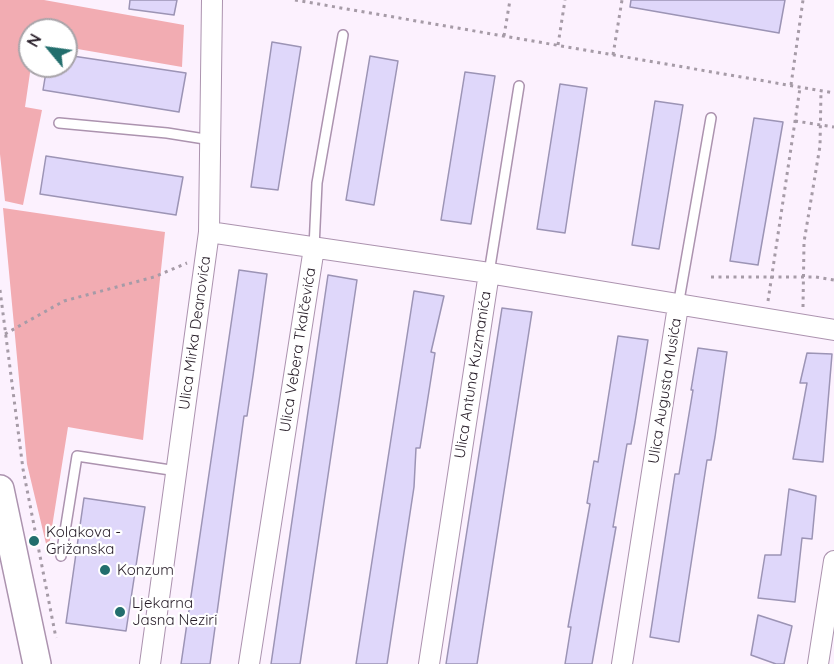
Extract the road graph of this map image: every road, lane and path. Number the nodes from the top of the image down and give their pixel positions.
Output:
1 (212, 0) edge
2 (295, 0) edge
3 (332, 0) edge
4 (510, 0) edge
5 (565, 0) edge
6 (622, 0) edge
7 (803, 0) edge
8 (331, 6) junction
9 (343, 35) dead end
10 (504, 36) junction
11 (558, 45) junction
12 (613, 55) junction
13 (790, 85) junction
14 (519, 86) dead end
15 (800, 87) junction
16 (821, 91) junction
17 (834, 93) edge
18 (711, 118) dead end
19 (795, 121) junction
20 (60, 123) dead end
21 (820, 124) junction
22 (834, 127) edge
23 (211, 140) junction
24 (209, 231) junction
25 (314, 248) junction
26 (177, 266) dead end
27 (489, 273) junction
28 (711, 277) dead end
29 (771, 277) junction
30 (803, 277) junction
31 (834, 280) edge
32 (0, 290) edge
33 (678, 306) junction
34 (767, 306) dead end
35 (803, 312) dead end
36 (834, 330) edge
37 (5, 334) junction
38 (177, 471) junction
39 (0, 489) edge
40 (61, 556) dead end
41 (834, 561) edge
42 (56, 641) dead end
43 (37, 664) edge
44 (150, 664) edge
45 (249, 664) edge
46 (429, 664) edge
47 (622, 664) edge
48 (818, 664) edge

1 - 23 street, Ulica Mirka Deanovića
2 - 8 path
3 - 8 path
4 - 10 path
5 - 11 path
6 - 12 path
7 - 13 path
8 - 10 path
9 - 25 lane, Ulica Vebera Tkalčevića
10 - 11 path
11 - 12 path
12 - 13 path
13 - 15 path
14 - 27 lane, Ulica Antuna Kuzmanića
15 - 16 path
15 - 19 path
16 - 17 path
16 - 21 path
18 - 33 lane, Ulica Augusta Musića
19 - 21 path
19 - 29 path
20 - 23 lane
21 - 22 path
21 - 30 path
23 - 24 street, Ulica Mirka Deanovića
24 - 25 street
24 - 38 street, Ulica Mirka Deanovića
25 - 27 street
25 - 45 street, Ulica Vebera Tkalčevića
26 - 37 path
27 - 33 street
27 - 46 street, Ulica Antuna Kuzmanića
28 - 29 path
29 - 30 path
29 - 34 path
30 - 31 path
30 - 35 path
32 - 37 path
33 - 36 street
33 - 47 street, Ulica Augusta Musića
37 - 42 path
38 - 40 lane
38 - 44 street, Ulica Mirka Deanovića
39 - 43 main road
41 - 48 street

